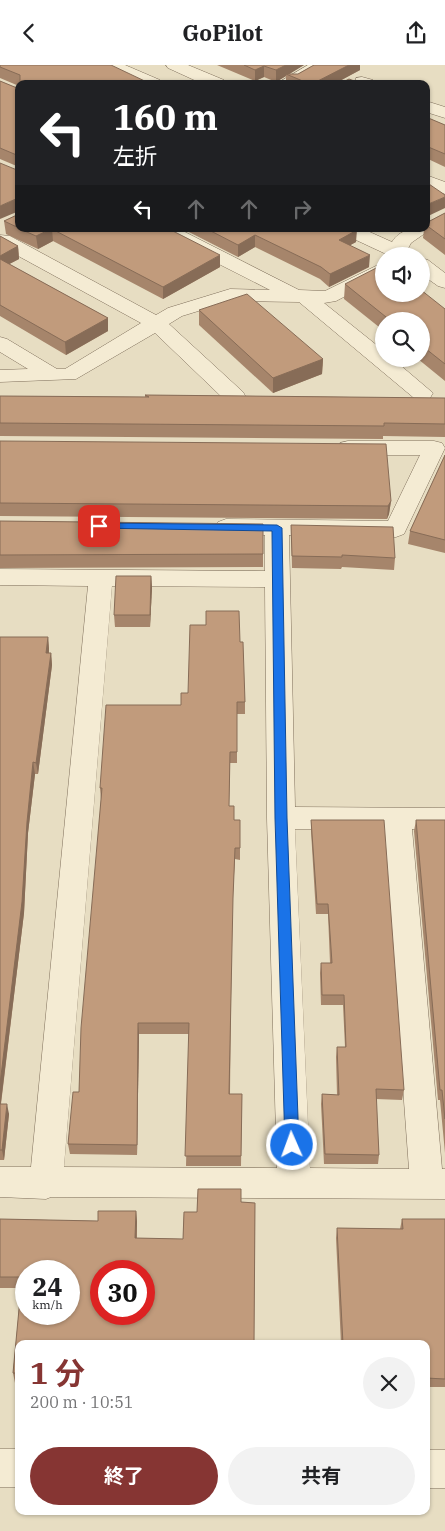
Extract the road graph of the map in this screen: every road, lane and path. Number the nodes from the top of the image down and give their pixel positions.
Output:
1 (111, 65) edge
2 (174, 65) edge
3 (320, 65) edge
4 (145, 80) edge
5 (209, 80) edge
6 (292, 80) edge
7 (430, 182) edge
8 (445, 189) edge
9 (15, 231) edge
10 (171, 232) edge
11 (355, 232) edge
12 (417, 232) edge
13 (2, 233) edge
14 (388, 247) edge
15 (402, 247) edge
16 (430, 271) edge
17 (375, 273) edge
18 (445, 283) edge
19 (302, 297) junction
20 (156, 323) junction
21 (0, 343) edge
22 (52, 375) junction
23 (0, 376) edge
24 (422, 393) dead end
25 (235, 397) edge
26 (325, 448) edge
27 (208, 527) edge
28 (277, 528) junction
29 (0, 577) edge
30 (101, 577) junction
31 (277, 579) junction
32 (281, 818) junction
33 (397, 819) junction
34 (445, 819) edge
35 (0, 1182) edge
36 (294, 1183) junction
37 (46, 1184) junction
38 (436, 1184) edge
39 (0, 1468) edge
40 (15, 1468) edge
41 (430, 1469) edge
42 (445, 1469) edge

1 - 4 street
2 - 5 street
3 - 6 street
7 - 8 street
9 - 13 street
10 - 19 street
11 - 14 street
12 - 15 street
13 - 20 street
16 - 18 street
17 - 19 street
19 - 20 street
19 - 24 street
20 - 22 street
20 - 25 street
21 - 22 street
22 - 23 street
26 - 28 street
27 - 28 street
28 - 31 street
29 - 30 street
30 - 31 street
30 - 37 street
31 - 32 street
32 - 33 street
32 - 36 street
33 - 34 street
33 - 38 street
35 - 37 street
36 - 37 street
36 - 38 street
39 - 40 street
41 - 42 street

